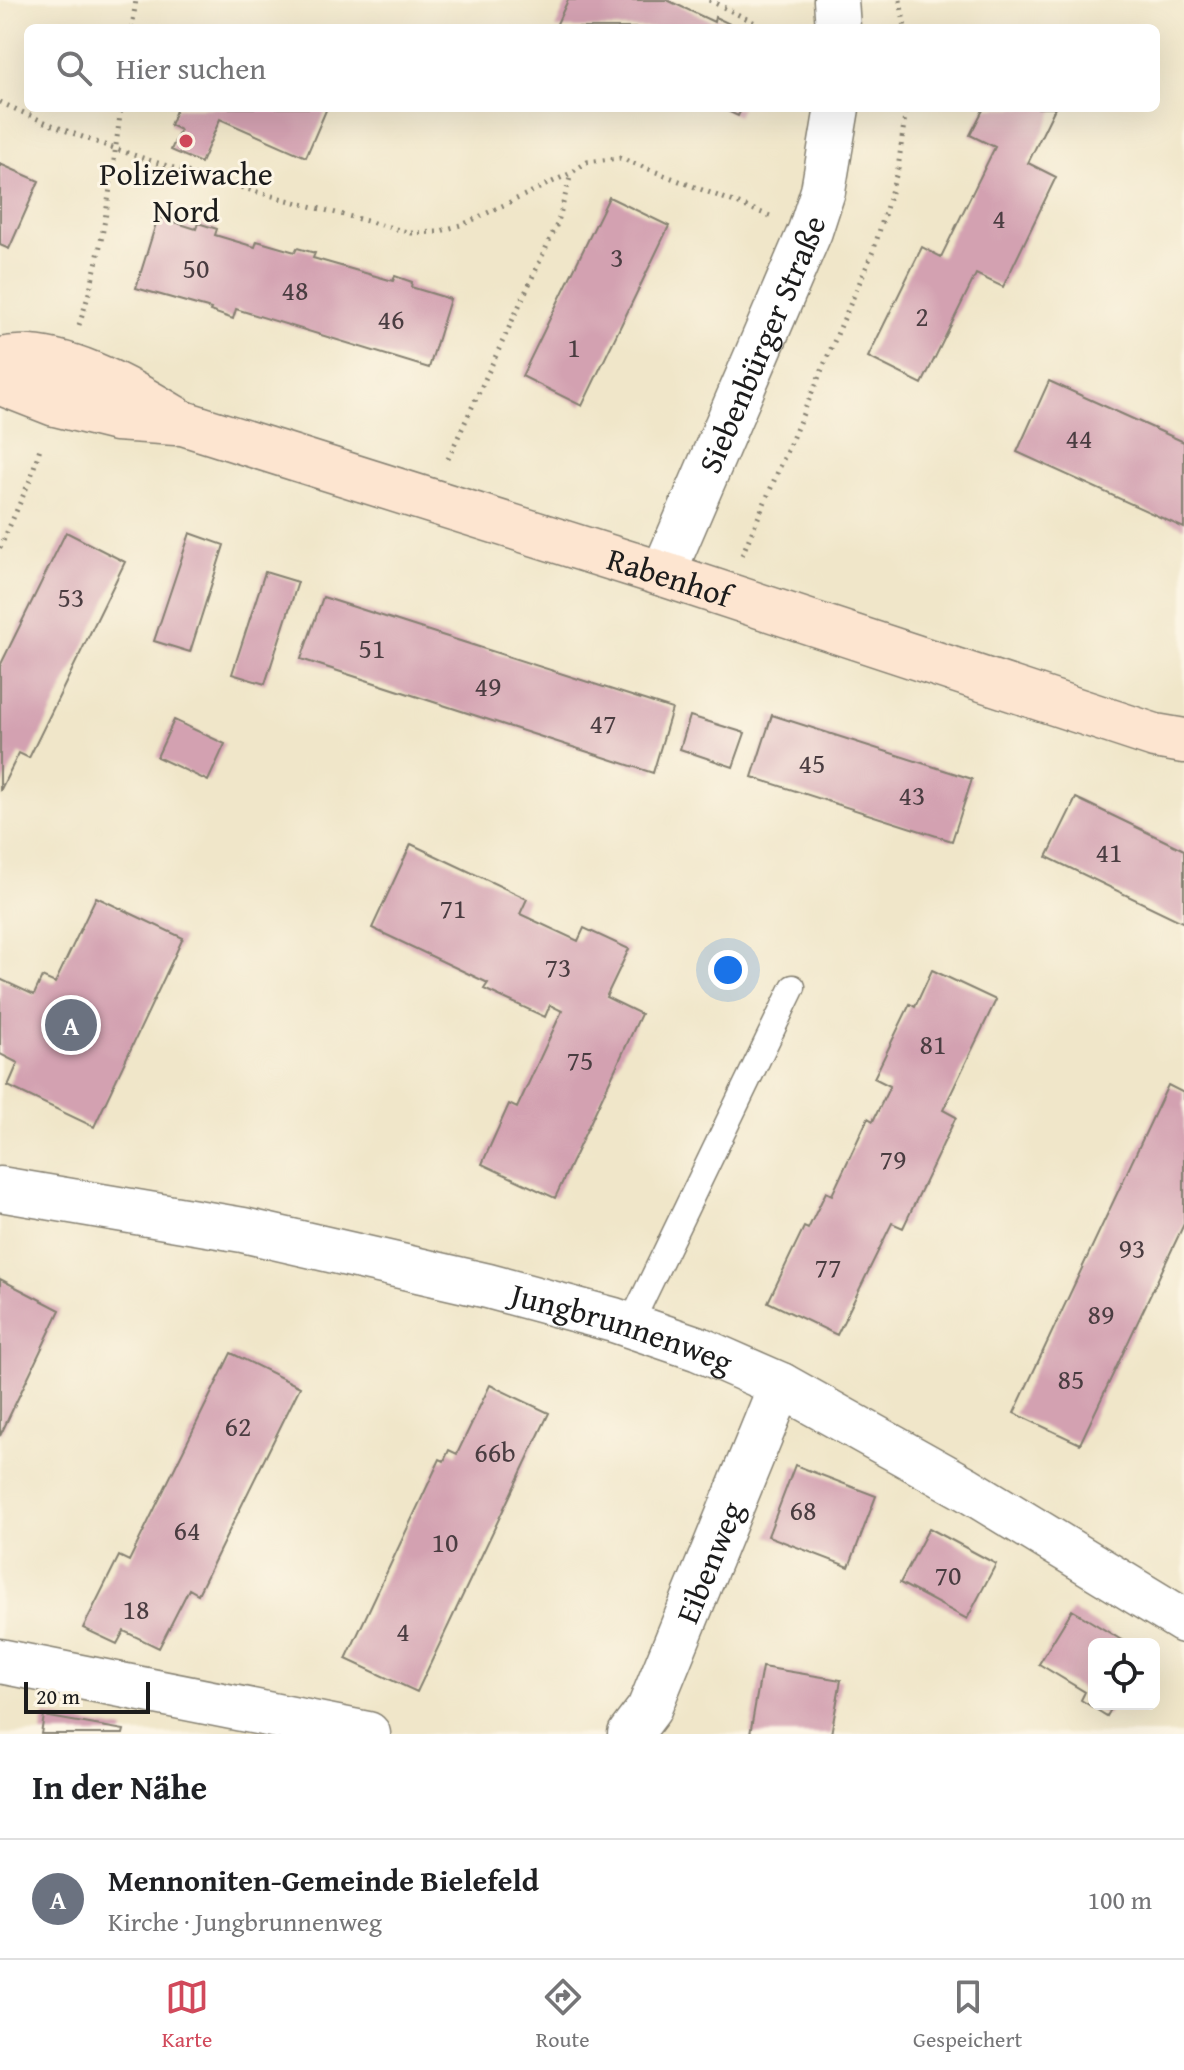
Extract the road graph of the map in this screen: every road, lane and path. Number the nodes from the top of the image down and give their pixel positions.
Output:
1 (136, 0) edge
2 (709, 0) edge
3 (836, 0) edge
4 (900, 0) edge
5 (133, 24) edge
6 (757, 24) edge
7 (838, 24) edge
8 (904, 24) edge
9 (0, 102) edge
10 (836, 112) edge
11 (905, 112) edge
12 (571, 173) junction
13 (810, 231) junction
14 (0, 360) edge
15 (0, 380) edge
16 (183, 423) junction
17 (448, 459) dead end
18 (742, 555) dead end
19 (663, 574) junction
20 (1174, 744) edge
21 (793, 987) dead end
22 (0, 1189) edge
23 (630, 1325) junction
24 (781, 1385) junction
25 (1184, 1621) edge
26 (0, 1661) edge
27 (368, 1734) edge
28 (630, 1734) edge

1 - 5 path
2 - 6 path
3 - 7 street
4 - 8 path
9 - 12 path
10 - 13 street, Siebenbürger Straße
11 - 18 path
12 - 13 path
12 - 17 path
13 - 19 street, Siebenbürger Straße
14 - 16 street, Rabenhof
15 - 16 street, Rabenhof
16 - 19 street, Rabenhof
19 - 20 street, Rabenhof
21 - 23 lane
22 - 23 street, Jungbrunnenweg
23 - 24 street, Jungbrunnenweg
24 - 25 street, Jungbrunnenweg
24 - 28 street, Eibenweg
26 - 27 street

